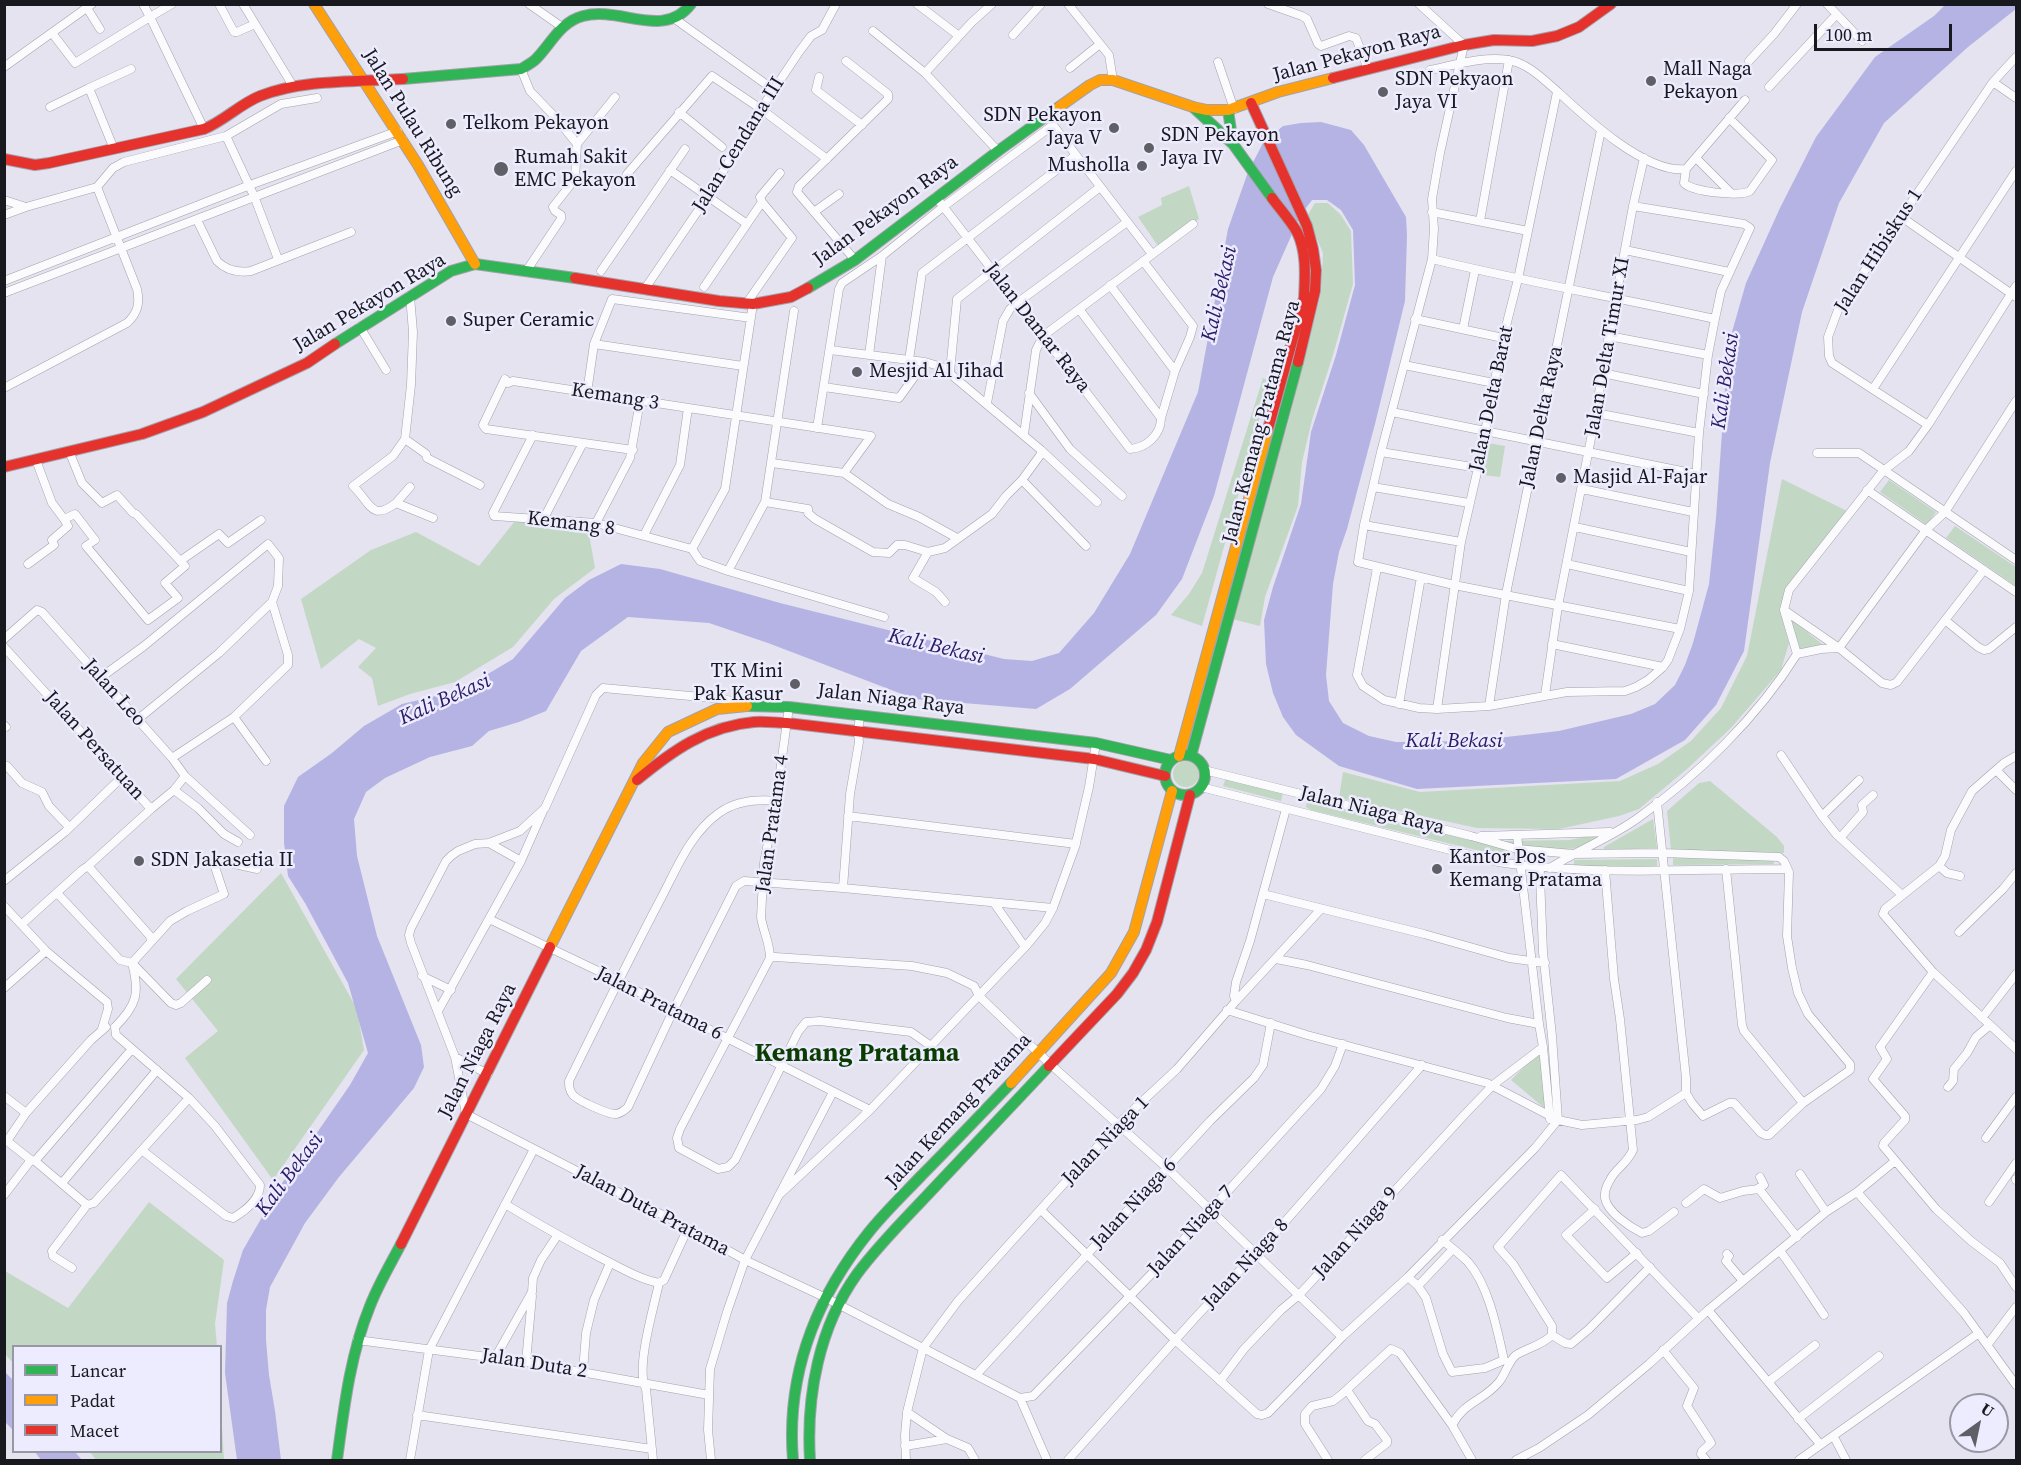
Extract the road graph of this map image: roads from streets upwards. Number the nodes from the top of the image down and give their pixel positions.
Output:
1 (143, 4) edge
2 (172, 4) edge
3 (219, 4) edge
4 (243, 4) edge
5 (314, 4) edge
6 (529, 4) edge
7 (691, 4) edge
8 (836, 4) edge
9 (917, 4) edge
10 (992, 4) edge
11 (1041, 4) edge
12 (1068, 4) edge
13 (1268, 4) edge
14 (1419, 4) edge
15 (1611, 4) edge
16 (1797, 4) edge
17 (1827, 4) edge
18 (89, 6) edge
19 (601, 9) edge
20 (1836, 15) junction
21 (150, 17) junction
22 (675, 20) junction
23 (255, 24) junction
24 (562, 27) junction
25 (100, 29) dead end
26 (873, 31) dead end
27 (52, 33) junction
28 (1013, 35) dead end
29 (959, 36) junction
30 (1862, 41) dead end
31 (1100, 44) junction
32 (1464, 45) junction
33 (2016, 57) edge
34 (1509, 60) junction
35 (846, 61) dead end
36 (1749, 61) dead end
37 (1218, 62) dead end
38 (1459, 64) junction
39 (4, 68) edge
40 (1070, 68) dead end
41 (131, 69) dead end
42 (521, 69) junction
43 (1368, 69) junction
44 (1430, 70) dead end
45 (925, 73) junction
46 (819, 77) dead end
47 (1113, 80) junction
48 (366, 81) junction
49 (1993, 82) junction
50 (293, 86) junction
51 (1769, 87) dead end
52 (89, 88) junction
53 (774, 90) junction
54 (1557, 92) junction
55 (615, 97) dead end
56 (317, 98) dead end
57 (2016, 98) edge
58 (1745, 100) dead end
59 (1251, 103) junction
60 (50, 107) dead end
61 (1193, 107) junction
62 (761, 109) junction
63 (1231, 109) junction
64 (679, 112) junction
65 (1729, 118) junction
66 (862, 124) junction
67 (204, 129) junction
68 (1601, 130) junction
69 (226, 136) junction
70 (400, 136) junction
71 (578, 144) junction
72 (722, 147) dead end
73 (1234, 147) junction
74 (114, 149) junction
75 (685, 149) dead end
76 (998, 151) junction
77 (1076, 155) junction
78 (1644, 158) junction
79 (4, 159) edge
80 (827, 159) junction
81 (1696, 159) junction
82 (1686, 169) junction
83 (670, 170) junction
84 (2016, 171) edge
85 (780, 172) dead end
86 (627, 174) dead end
87 (250, 185) junction
88 (97, 187) junction
89 (1100, 187) junction
90 (839, 194) dead end
91 (1732, 194) junction
92 (254, 196) junction
93 (708, 196) junction
94 (936, 197) junction
95 (4, 200) edge
96 (762, 202) junction
97 (1633, 206) junction
98 (26, 207) junction
99 (943, 207) junction
100 (814, 212) junction
101 (1432, 212) junction
102 (4, 215) edge
103 (1900, 216) junction
104 (197, 220) junction
105 (1480, 221) junction
106 (1127, 222) junction
107 (747, 224) junction
108 (1193, 224) dead end
109 (1528, 231) junction
110 (351, 232) dead end
111 (118, 237) junction
112 (968, 239) junction
113 (122, 248) junction
114 (1624, 250) junction
115 (1152, 254) junction
116 (882, 256) junction
117 (1960, 258) junction
118 (278, 259) junction
119 (1431, 259) junction
120 (855, 260) junction
121 (1143, 261) junction
122 (475, 264) junction
123 (527, 270) junction
124 (1475, 270) junction
125 (601, 271) dead end
126 (992, 271) junction
127 (1729, 272) junction
128 (1518, 279) junction
129 (4, 281) edge
130 (1110, 285) junction
131 (704, 287) dead end
132 (1568, 289) junction
133 (644, 290) junction
134 (2015, 292) edge
135 (4, 293) edge
136 (410, 296) junction
137 (1616, 297) junction
138 (1017, 303) junction
139 (750, 304) junction
140 (1079, 309) junction
141 (794, 311) dead end
142 (752, 318) junction
143 (1415, 319) junction
144 (1715, 320) junction
145 (360, 327) junction
146 (1463, 329) junction
147 (1043, 336) junction
148 (1609, 336) junction
149 (1503, 338) junction
150 (594, 344) junction
151 (831, 350) junction
152 (869, 355) junction
153 (1708, 355) junction
154 (909, 360) junction
155 (925, 362) junction
156 (1404, 365) junction
157 (743, 366) junction
158 (386, 370) dead end
159 (1175, 371) junction
160 (950, 372) junction
161 (1602, 373) junction
162 (1494, 383) junction
163 (824, 387) junction
164 (4, 388) edge
165 (1873, 389) junction
166 (587, 393) junction
167 (1029, 393) junction
168 (1704, 394) junction
169 (640, 401) junction
170 (2016, 401) edge
171 (987, 403) junction
172 (688, 408) junction
173 (1392, 412) junction
174 (1596, 412) junction
175 (737, 416) junction
176 (1161, 418) junction
177 (778, 422) junction
178 (1928, 425) junction
179 (818, 428) junction
180 (1485, 430) junction
181 (1024, 434) junction
182 (1699, 434) junction
183 (533, 435) junction
184 (405, 439) junction
185 (1537, 441) junction
186 (583, 443) junction
187 (633, 450) junction
188 (1041, 450) junction
189 (69, 452) junction
190 (1381, 452) junction
191 (1589, 452) junction
192 (1817, 453) dead end
193 (36, 460) junction
194 (772, 462) junction
195 (4, 467) edge
196 (1478, 468) junction
197 (1883, 471) junction
198 (844, 473) junction
199 (1696, 474) junction
200 (1022, 480) junction
201 (480, 485) dead end
202 (410, 487) dead end
203 (1373, 487) junction
204 (1582, 489) junction
205 (1867, 490) junction
206 (1122, 496) dead end
207 (765, 501) junction
208 (1096, 502) dead end
209 (396, 503) junction
210 (1469, 503) junction
211 (1693, 512) junction
212 (1945, 512) junction
213 (433, 518) dead end
214 (64, 519) junction
215 (261, 520) dead end
216 (543, 520) junction
217 (596, 523) junction
218 (1364, 525) junction
219 (1575, 527) junction
220 (1926, 530) junction
221 (644, 535) junction
222 (957, 538) junction
223 (1461, 542) junction
224 (1086, 546) dead end
225 (692, 549) junction
226 (928, 552) junction
227 (1691, 552) junction
228 (2016, 560) edge
229 (180, 561) junction
230 (28, 564) dead end
231 (1567, 564) junction
232 (1377, 568) junction
233 (1984, 570) junction
234 (728, 571) junction
235 (1421, 578) junction
236 (1454, 585) junction
237 (1689, 591) junction
238 (2016, 592) edge
239 (1506, 594) junction
240 (272, 602) junction
241 (945, 602) dead end
242 (1558, 606) junction
243 (1784, 609) junction
244 (884, 617) dead end
245 (1945, 620) junction
246 (2016, 627) edge
247 (1680, 628) junction
248 (4, 639) edge
249 (1552, 644) junction
250 (4, 647) edge
251 (1839, 648) junction
252 (1797, 654) junction
253 (1663, 667) junction
254 (100, 678) junction
255 (1545, 695) junction
256 (1399, 704) junction
257 (735, 706) junction
258 (789, 706) junction
259 (1489, 706) junction
260 (1437, 709) junction
261 (860, 715) junction
262 (234, 717) junction
263 (137, 720) junction
264 (787, 723) junction
265 (858, 732) junction
266 (1096, 743) junction
267 (1781, 755) dead end
268 (1191, 756) junction
269 (2016, 756) edge
270 (172, 758) junction
271 (1175, 758) junction
272 (1094, 759) junction
273 (266, 761) dead end
274 (7, 766) dead end
275 (1204, 770) junction
276 (1996, 770) junction
277 (1165, 776) junction
278 (122, 777) junction
279 (185, 777) junction
280 (1859, 780) dead end
281 (635, 781) junction
282 (1201, 787) junction
283 (174, 790) junction
284 (2016, 790) edge
285 (1172, 791) junction
286 (1190, 795) junction
287 (1873, 795) dead end
288 (776, 801) junction
289 (1658, 802) junction
290 (545, 808) junction
291 (151, 809) junction
292 (1286, 809) junction
293 (848, 816) junction
294 (1822, 816) junction
295 (69, 827) junction
296 (1615, 831) junction
297 (250, 835) dead end
298 (1517, 835) junction
299 (1471, 836) junction
300 (1840, 837) junction
301 (238, 842) dead end
302 (489, 843) junction
303 (1076, 844) junction
304 (1517, 849) junction
305 (1539, 851) junction
306 (1662, 853) junction
307 (1573, 854) junction
308 (521, 861) junction
309 (1520, 865) junction
310 (88, 866) junction
311 (1939, 866) junction
312 (1540, 868) junction
313 (1549, 868) junction
314 (257, 869) dead end
315 (1726, 869) junction
316 (1787, 869) junction
317 (1605, 870) junction
318 (1663, 870) junction
319 (2016, 873) edge
320 (1960, 876) dead end
321 (4, 881) edge
322 (764, 883) junction
323 (843, 888) junction
324 (57, 893) junction
325 (1263, 894) junction
326 (1902, 895) junction
327 (994, 903) junction
328 (4, 906) edge
329 (1053, 908) junction
330 (1321, 909) junction
331 (489, 919) junction
332 (22, 924) junction
333 (1959, 932) dead end
334 (151, 941) junction
335 (1025, 947) junction
336 (550, 949) junction
337 (46, 951) junction
338 (770, 958) junction
339 (1276, 959) junction
340 (1533, 962) junction
341 (132, 963) junction
342 (1545, 963) junction
343 (1933, 972) junction
344 (2016, 974) edge
345 (422, 976) junction
346 (207, 980) dead end
347 (617, 981) junction
348 (4, 988) edge
349 (451, 990) junction
350 (979, 996) junction
351 (1236, 1002) junction
352 (1227, 1010) junction
353 (438, 1011) junction
354 (673, 1011) junction
355 (1982, 1018) junction
356 (1271, 1023) junction
357 (1539, 1024) junction
358 (1989, 1025) junction
359 (115, 1027) junction
360 (102, 1029) junction
361 (728, 1038) junction
362 (1343, 1044) junction
363 (931, 1046) junction
364 (1543, 1047) junction
365 (132, 1048) junction
366 (2016, 1049) edge
367 (1039, 1053) junction
368 (455, 1057) junction
369 (1050, 1064) junction
370 (1422, 1065) junction
371 (782, 1066) junction
372 (157, 1070) junction
373 (488, 1074) junction
374 (1493, 1085) junction
375 (1948, 1087) dead end
376 (833, 1092) junction
377 (1686, 1093) junction
378 (4, 1096) edge
379 (2016, 1097) edge
380 (189, 1098) junction
381 (1803, 1103) junction
382 (870, 1110) junction
383 (26, 1113) junction
384 (466, 1114) junction
385 (1549, 1117) junction
386 (1629, 1121) junction
387 (1118, 1124) junction
388 (1555, 1124) junction
389 (1986, 1138) dead end
390 (6, 1141) edge
391 (534, 1149) junction
392 (142, 1151) junction
393 (33, 1161) junction
394 (1895, 1161) junction
395 (2016, 1163) edge
396 (1168, 1168) junction
397 (1800, 1174) dead end
398 (1761, 1177) dead end
399 (62, 1183) junction
400 (1757, 1189) junction
401 (1857, 1192) junction
402 (4, 1195) edge
403 (779, 1195) junction
404 (1989, 1202) dead end
405 (1686, 1203) dead end
406 (505, 1204) junction
407 (87, 1205) junction
408 (1595, 1209) junction
409 (1041, 1210) junction
410 (1211, 1210) junction
411 (1674, 1212) dead end
412 (1826, 1212) junction
413 (688, 1228) junction
414 (557, 1236) junction
415 (1797, 1237) junction
416 (1442, 1240) junction
417 (1453, 1249) junction
418 (1780, 1251) junction
419 (1637, 1253) junction
420 (1256, 1254) junction
421 (1727, 1254) dead end
422 (1087, 1255) junction
423 (745, 1260) junction
424 (610, 1263) junction
425 (1650, 1267) junction
426 (72, 1268) dead end
427 (1408, 1277) junction
428 (1743, 1281) junction
429 (659, 1283) junction
430 (1418, 1286) junction
431 (2016, 1287) edge
432 (532, 1292) junction
433 (1299, 1295) junction
434 (1129, 1296) junction
435 (824, 1298) junction
436 (838, 1305) junction
437 (2016, 1307) edge
438 (1708, 1310) junction
439 (1824, 1315) dead end
440 (1698, 1318) junction
441 (1979, 1333) junction
442 (1552, 1335) junction
443 (1342, 1336) junction
444 (357, 1340) junction
445 (1175, 1340) junction
446 (1988, 1344) junction
447 (1815, 1345) dead end
448 (923, 1348) junction
449 (429, 1350) junction
450 (1663, 1350) junction
451 (1879, 1356) dead end
452 (495, 1358) junction
453 (526, 1362) junction
454 (583, 1371) junction
455 (976, 1374) junction
456 (1220, 1381) junction
457 (643, 1382) junction
458 (1768, 1382) junction
459 (2016, 1385) edge
460 (1347, 1390) junction
461 (709, 1395) junction
462 (1020, 1398) junction
463 (908, 1412) junction
464 (417, 1415) junction
465 (1798, 1419) junction
466 (1452, 1425) junction
467 (1834, 1437) junction
468 (947, 1438) junction
469 (1820, 1444) junction
470 (905, 1446) junction
471 (652, 1449) junction
472 (337, 1461) edge
473 (410, 1461) edge
474 (653, 1461) edge
475 (711, 1461) edge
476 (793, 1461) edge
477 (810, 1461) edge
478 (906, 1461) edge
479 (975, 1461) edge
480 (1047, 1461) edge
481 (1068, 1461) edge
482 (1328, 1461) edge
483 (1365, 1461) edge
484 (1472, 1461) edge
485 (1516, 1461) edge
486 (1706, 1461) edge
487 (1799, 1461) edge
488 (1846, 1461) edge

1 - 21 street
2 - 21 street
3 - 23 street
4 - 23 street
5 - 48 street, Jalan Pulau Ribung
6 - 24 street
7 - 22 street
8 - 53 street, Jalan Cendana III
9 - 29 street
10 - 29 street
11 - 28 street
12 - 31 street
13 - 43 street
14 - 32 street
15 - 32 street, Jalan Pekayon Raya
16 - 36 street
17 - 20 street
18 - 25 street
18 - 27 street
19 - 22 street
19 - 24 street
20 - 30 street
20 - 51 street
21 - 27 street
21 - 67 street
22 - 53 street
23 - 50 street
24 - 42 street
26 - 45 street
27 - 39 street
29 - 45 street
31 - 40 street
31 - 47 street
32 - 38 street
32 - 43 street, Jalan Pekayon Raya
33 - 49 street, Jalan Hibiskus 1
34 - 38 street
34 - 54 street
34 - 105 street
35 - 66 street
37 - 63 street
38 - 44 street
38 - 101 street
41 - 52 street
42 - 48 street
42 - 71 street
43 - 59 street, Jalan Pekayon Raya
45 - 76 street
46 - 66 street
47 - 61 street, Jalan Pekayon Raya
47 - 76 street, Jalan Pekayon Raya
48 - 50 street
48 - 70 street, Jalan Pulau Ribung
49 - 57 street
49 - 103 street, Jalan Hibiskus 1
50 - 67 street
52 - 60 street
52 - 74 street
53 - 62 street, Jalan Cendana III
54 - 68 street
54 - 109 street, Jalan Delta Barat
55 - 71 street
56 - 69 street
58 - 65 street
59 - 63 street, Jalan Pekayon Raya
59 - 268 street, Jalan Kemang Pratama Raya
61 - 63 street, Jalan Pekayon Raya
61 - 73 street, Jalan Kemang Pratama Raya
62 - 64 street
62 - 80 street
62 - 93 street, Jalan Cendana III
63 - 73 street, Jalan Kemang Pratama Raya
64 - 72 street
64 - 86 street
65 - 81 street
65 - 91 street
66 - 80 street
67 - 74 street
68 - 78 street
68 - 132 street, Jalan Delta Raya
69 - 87 street
69 - 88 street
70 - 87 street
70 - 92 street
70 - 122 street, Jalan Pulau Ribung
71 - 123 street
73 - 271 street, Jalan Kemang Pratama Raya
74 - 79 street
75 - 83 street
76 - 94 street, Jalan Pekayon Raya
77 - 89 street
77 - 99 street
77 - 112 street
78 - 82 street
78 - 97 street, Jalan Delta Timur XI
80 - 100 street
81 - 82 street
81 - 91 street
82 - 91 street
83 - 93 street
83 - 125 street
84 - 117 street
85 - 96 street
87 - 92 street
87 - 111 street
88 - 98 street
88 - 111 street
89 - 106 street
89 - 126 street
90 - 100 street
92 - 104 street
92 - 118 street
93 - 107 street
93 - 133 street, Jalan Cendana III
94 - 99 street, Jalan Damar Raya
94 - 120 street, Jalan Pekayon Raya
95 - 98 street
96 - 107 street
96 - 139 street
97 - 114 street, Jalan Delta Timur XI
97 - 127 street
98 - 102 street
99 - 112 street, Jalan Damar Raya
99 - 116 street
100 - 120 street
101 - 105 street
101 - 119 street
103 - 117 street
103 - 165 street, Jalan Hibiskus 1
104 - 113 street
104 - 118 street
105 - 109 street
106 - 115 street
106 - 138 street
107 - 131 street
108 - 115 street
109 - 128 street, Jalan Delta Barat
110 - 118 street
111 - 113 street
111 - 129 street
112 - 126 street, Jalan Damar Raya
112 - 154 street
113 - 135 street
113 - 164 street
114 - 127 street
114 - 137 street, Jalan Delta Timur XI
115 - 121 street
116 - 151 street
116 - 152 street
117 - 134 street
117 - 165 street
119 - 124 street
119 - 143 street
120 - 139 street, Jalan Pekayon Raya
121 - 130 street
121 - 159 street
122 - 123 street, Jalan Pekayon Raya
122 - 136 street, Jalan Pekayon Raya
123 - 133 street, Jalan Pekayon Raya
124 - 128 street
124 - 146 street
126 - 138 street, Jalan Damar Raya
126 - 160 street
127 - 144 street
128 - 132 street
128 - 149 street, Jalan Delta Barat
130 - 140 street
130 - 159 street
132 - 137 street
132 - 185 street, Jalan Delta Raya
133 - 139 street, Jalan Pekayon Raya
134 - 178 street
136 - 145 street, Jalan Pekayon Raya
136 - 184 street
137 - 144 street
137 - 148 street, Jalan Delta Timur XI
138 - 147 street, Jalan Damar Raya
138 - 171 street
139 - 142 street
140 - 147 street
140 - 176 street
141 - 177 street
142 - 150 street
142 - 157 street
143 - 146 street
143 - 156 street
144 - 153 street
145 - 158 street
145 - 189 street, Jalan Pekayon Raya
146 - 149 street
147 - 167 street
147 - 176 street, Jalan Damar Raya
148 - 153 street
148 - 161 street, Jalan Delta Timur XI
149 - 162 street, Jalan Delta Barat
150 - 157 street
150 - 166 street
151 - 152 street
151 - 163 street
152 - 154 street
153 - 168 street
154 - 155 street
155 - 160 street
155 - 163 street
156 - 162 street
156 - 173 street
157 - 175 street
159 - 176 street
160 - 171 street
161 - 168 street
161 - 174 street, Jalan Delta Timur XI
162 - 180 street, Jalan Delta Barat
163 - 179 street
165 - 178 street, Jalan Hibiskus 1
166 - 169 street, Kemang 3
166 - 183 street, Kemang 3
167 - 181 street
167 - 206 street
168 - 182 street
169 - 172 street, Kemang 3
169 - 187 street
170 - 212 street
171 - 181 street
172 - 175 street, Kemang 3
172 - 221 street
173 - 180 street
173 - 190 street
174 - 182 street
174 - 191 street, Jalan Delta Timur XI
175 - 177 street, Kemang 3
175 - 225 street
177 - 179 street, Kemang 3
177 - 194 street
178 - 197 street
179 - 198 street, Kemang 3
180 - 185 street
180 - 196 street, Jalan Delta Barat
181 - 188 street
182 - 199 street
183 - 186 street
183 - 216 street, Kemang 8
184 - 201 street
184 - 209 street
185 - 191 street
185 - 239 street, Jalan Delta Raya
186 - 187 street
186 - 216 street
187 - 217 street
188 - 200 street
188 - 208 street
189 - 193 street, Jalan Pekayon Raya
189 - 229 street
190 - 196 street
190 - 203 street
191 - 199 street
191 - 204 street, Jalan Delta Timur XI
192 - 197 street
193 - 195 street, Jalan Pekayon Raya
193 - 214 street
194 - 198 street
194 - 207 street
196 - 210 street, Jalan Delta Barat
197 - 205 street
197 - 212 street
198 - 222 street
199 - 211 street
200 - 222 street
200 - 224 street
202 - 209 street
203 - 210 street
203 - 218 street
204 - 211 street
204 - 219 street, Jalan Delta Timur XI
205 - 220 street
205 - 243 street
207 - 226 street
207 - 234 street
209 - 213 street
210 - 223 street, Jalan Delta Barat
211 - 227 street
212 - 220 street
212 - 228 street
214 - 229 street
214 - 230 street
215 - 229 street
216 - 217 street, Kemang 8
217 - 221 street, Kemang 8
218 - 223 street
218 - 232 street
219 - 227 street
219 - 231 street, Jalan Delta Timur XI
220 - 233 street
220 - 251 street
221 - 225 street, Kemang 8
222 - 226 street
223 - 236 street, Jalan Delta Barat
225 - 234 street, Kemang 8
226 - 241 street
227 - 237 street
231 - 237 street
231 - 242 street, Jalan Delta Timur XI
232 - 235 street
232 - 256 street
233 - 238 street
233 - 245 street
234 - 244 street, Kemang 8
235 - 236 street
235 - 256 street
236 - 239 street
236 - 260 street, Jalan Delta Barat
237 - 247 street
239 - 242 street
239 - 259 street, Jalan Delta Raya
240 - 254 street
240 - 262 street
240 - 263 street
242 - 247 street
242 - 249 street, Jalan Delta Timur XI
243 - 251 street
243 - 252 street
245 - 246 street
245 - 251 street
247 - 253 street
248 - 254 street, Jalan Leo
249 - 253 street
249 - 255 street, Jalan Delta Timur XI
250 - 278 street, Jalan Persatuan
251 - 252 street
252 - 289 street
253 - 255 street
254 - 263 street, Jalan Leo
255 - 259 street
256 - 260 street
257 - 258 street, Jalan Niaga Raya
257 - 281 street, Jalan Niaga Raya
257 - 290 street
258 - 261 street, Jalan Niaga Raya
258 - 264 street, Jalan Pratama 4
259 - 260 street
261 - 265 street
261 - 266 street, Jalan Niaga Raya
262 - 270 street
262 - 273 street
263 - 270 street, Jalan Leo
264 - 265 street, Jalan Niaga Raya
264 - 281 street, Jalan Niaga Raya
264 - 288 street, Jalan Pratama 4
265 - 272 street, Jalan Niaga Raya
265 - 293 street
266 - 271 street, Jalan Niaga Raya
266 - 272 street
267 - 294 street
268 - 271 street
268 - 275 street
269 - 276 street
270 - 279 street, Jalan Leo
271 - 277 street
272 - 277 street, Jalan Niaga Raya
272 - 303 street
274 - 295 street
275 - 282 street
275 - 299 street, Jalan Niaga Raya
276 - 284 street
276 - 311 street
277 - 285 street
278 - 291 street, Jalan Persatuan
278 - 295 street
279 - 283 street
279 - 297 street, Jalan Leo
280 - 294 street
281 - 336 street, Jalan Niaga Raya
282 - 286 street
282 - 292 street, Jalan Niaga Raya
283 - 291 street
283 - 301 street
285 - 286 street
285 - 367 street, Jalan Kemang Pratama
286 - 369 street, Jalan Kemang Pratama
287 - 300 street
288 - 322 street, Jalan Pratama 4
288 - 347 street
289 - 296 street
289 - 306 street
290 - 302 street
290 - 308 street
291 - 310 street, Jalan Persatuan
292 - 309 street, Jalan Niaga Raya
292 - 325 street
293 - 303 street
293 - 323 street
294 - 300 street
295 - 321 street
296 - 298 street
296 - 307 street
298 - 299 street
298 - 304 street
299 - 304 street
300 - 326 street
302 - 308 street
302 - 345 street
303 - 329 street
304 - 305 street
304 - 309 street
305 - 307 street
305 - 312 street
306 - 307 street
306 - 316 street
306 - 318 street
307 - 313 street
308 - 331 street
309 - 312 street, Jalan Niaga Raya
309 - 340 street
310 - 324 street, Jalan Persatuan
310 - 334 street
311 - 320 street
311 - 326 street
312 - 313 street, Jalan Niaga Raya
312 - 342 street
313 - 317 street, Jalan Niaga Raya
314 - 334 street
315 - 316 street, Jalan Niaga Raya
315 - 318 street, Jalan Niaga Raya
315 - 381 street
316 - 381 street
317 - 318 street, Jalan Niaga Raya
317 - 386 street
318 - 377 street
319 - 333 street
322 - 323 street
322 - 338 street, Jalan Pratama 4
322 - 354 street
323 - 327 street
324 - 332 street, Jalan Persatuan
324 - 341 street
325 - 330 street
325 - 351 street
326 - 343 street
327 - 329 street
327 - 335 street
328 - 332 street
329 - 335 street
330 - 339 street, Jalan Niaga 1
330 - 340 street
331 - 336 street, Jalan Pratama 6
331 - 349 street
332 - 337 street
334 - 341 street
335 - 350 street
336 - 347 street, Jalan Pratama 6
336 - 373 street, Jalan Niaga Raya
337 - 348 street
337 - 360 street
338 - 350 street
338 - 361 street
339 - 351 street, Jalan Niaga 1
339 - 357 street
340 - 342 street
340 - 357 street
341 - 346 street
341 - 359 street
342 - 388 street
343 - 355 street
343 - 394 street
344 - 355 street
345 - 349 street
345 - 353 street
347 - 354 street, Jalan Pratama 6
347 - 354 street
349 - 353 street
350 - 363 street
350 - 367 street
351 - 352 street, Jalan Niaga 1
352 - 356 street
352 - 387 street, Jalan Niaga 1
353 - 368 street
354 - 361 street, Jalan Pratama 6
355 - 358 street
356 - 362 street
356 - 396 street, Jalan Niaga 6
357 - 364 street
358 - 366 street
358 - 375 street
359 - 360 street
359 - 365 street
360 - 383 street
361 - 371 street, Jalan Pratama 6
361 - 371 street
362 - 370 street
362 - 410 street, Jalan Niaga 7
363 - 371 street
363 - 382 street
364 - 374 street, Jalan Niaga 9
364 - 385 street
365 - 372 street
365 - 393 street
367 - 369 street
367 - 435 street, Jalan Kemang Pratama
368 - 373 street
368 - 384 street
369 - 387 street
369 - 436 street, Jalan Kemang Pratama
370 - 374 street
370 - 420 street, Jalan Niaga 8
371 - 376 street, Jalan Pratama 6
372 - 380 street
372 - 399 street
373 - 384 street, Jalan Niaga Raya
374 - 385 street
374 - 433 street, Jalan Niaga 9
376 - 382 street, Jalan Pratama 6
376 - 403 street
377 - 381 street
377 - 386 street
378 - 383 street
379 - 389 street
380 - 392 street
380 - 392 street
382 - 403 street
383 - 390 street
384 - 391 street, Jalan Duta Pratama
384 - 444 street, Jalan Niaga Raya
385 - 388 street
386 - 388 street
386 - 411 street
387 - 396 street
387 - 409 street, Jalan Niaga 1
388 - 416 street
390 - 393 street
391 - 406 street
391 - 413 street, Jalan Duta Pratama
392 - 407 street
393 - 399 street
393 - 402 street
394 - 401 street
394 - 431 street
395 - 404 street
396 - 410 street
396 - 422 street, Jalan Niaga 6
397 - 412 street
398 - 400 street
399 - 407 street
400 - 405 street
400 - 415 street
401 - 412 street
401 - 441 street
403 - 423 street
406 - 414 street
406 - 449 street
407 - 426 street
408 - 419 street
408 - 419 street
408 - 442 street
409 - 422 street
409 - 448 street, Jalan Niaga 1
410 - 420 street
410 - 434 street, Jalan Niaga 7
412 - 415 street
413 - 423 street, Jalan Duta Pratama
413 - 429 street
414 - 424 street
414 - 432 street
415 - 418 street
416 - 417 street
416 - 427 street
417 - 430 street
417 - 430 street
418 - 428 street
418 - 439 street
419 - 425 street
420 - 433 street
420 - 445 street, Jalan Niaga 8
421 - 428 street
422 - 434 street
422 - 455 street, Jalan Niaga 6
423 - 435 street, Jalan Duta Pratama
423 - 461 street
424 - 429 street
424 - 454 street
425 - 440 street
425 - 442 street
427 - 430 street
427 - 443 street
428 - 438 street
429 - 457 street
432 - 452 street
432 - 453 street
433 - 443 street
433 - 456 street, Jalan Niaga 9
434 - 445 street
434 - 462 street, Jalan Niaga 7
435 - 436 street, Jalan Duta Pratama
435 - 476 street, Jalan Kemang Pratama
436 - 448 street, Jalan Duta Pratama
436 - 477 street, Jalan Kemang Pratama
437 - 446 street
438 - 440 street
438 - 458 street
440 - 450 street
441 - 446 street
441 - 467 street
442 - 466 street
443 - 456 street
444 - 449 street, Jalan Duta 2
444 - 472 street, Jalan Niaga Raya
445 - 456 street
445 - 481 street, Jalan Niaga 8
446 - 459 street
447 - 458 street
448 - 455 street, Jalan Duta Pratama
448 - 463 street, Jalan Niaga 1
449 - 452 street, Jalan Duta 2
449 - 464 street
450 - 485 street
450 - 486 street
451 - 465 street
452 - 453 street, Jalan Duta 2
453 - 454 street, Jalan Duta 2
454 - 457 street, Jalan Duta 2
455 - 462 street, Jalan Duta Pratama
457 - 461 street, Jalan Duta 2
457 - 471 street
458 - 465 street
460 - 466 street
460 - 482 street
460 - 483 street
461 - 475 street
462 - 480 street
463 - 468 street
463 - 470 street, Jalan Niaga 1
464 - 471 street
464 - 473 street
465 - 469 street
466 - 484 street
467 - 469 street
467 - 488 street
468 - 470 street
468 - 479 street
469 - 487 street
470 - 478 street, Jalan Niaga 1
471 - 474 street

